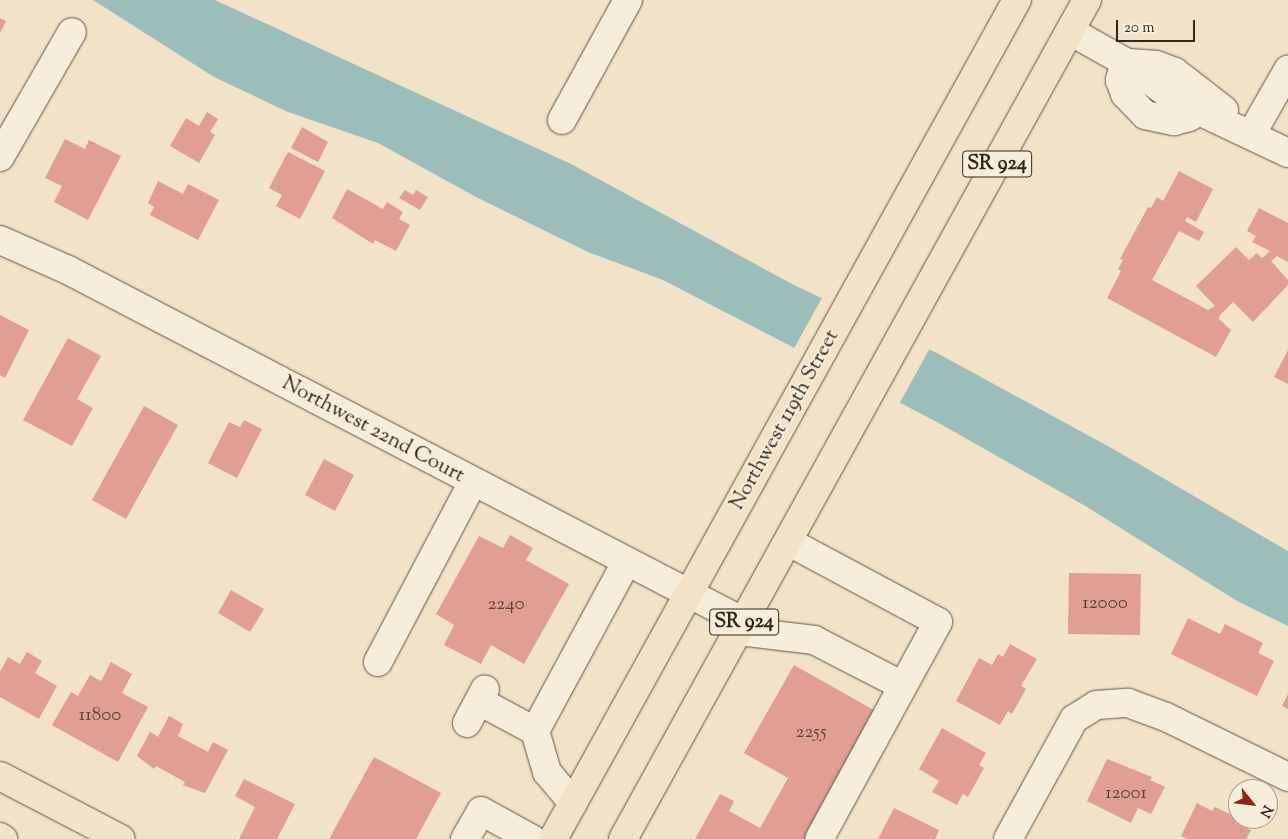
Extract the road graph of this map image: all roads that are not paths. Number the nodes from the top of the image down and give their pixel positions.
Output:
1 (628, 0) edge
2 (1017, 0) edge
3 (1086, 0) edge
4 (72, 32) dead end
5 (1070, 32) junction
6 (1125, 62) junction
7 (1288, 70) edge
8 (562, 120) dead end
9 (1252, 133) junction
10 (1288, 153) edge
11 (0, 156) edge
12 (0, 240) edge
13 (472, 482) junction
14 (788, 542) junction
15 (626, 563) junction
16 (687, 594) junction
17 (742, 626) junction
18 (378, 662) dead end
19 (903, 686) junction
20 (477, 704) dead end
21 (535, 730) junction
22 (0, 776) edge
23 (1288, 777) edge
24 (573, 803) junction
25 (121, 839) edge
26 (465, 839) edge
27 (532, 839) edge
28 (553, 839) edge
29 (623, 839) edge
30 (818, 839) edge
31 (1008, 839) edge

1 - 8 street
2 - 16 main road, Northwest 119th Street / SR 924
3 - 5 main road, SR 924
4 - 11 street
5 - 6 street
5 - 14 main road, SR 924
6 - 9 street
6 - 9 street
7 - 9 street
9 - 10 street
12 - 13 street, Northwest 22nd Court
13 - 15 street, Northwest 22nd Court
13 - 18 street
14 - 17 main road, SR 924
14 - 19 street
15 - 16 street, Northwest 22nd Court
15 - 21 street
16 - 17 street, Northwest 22nd Court
16 - 24 main road, Northwest 119th Street / SR 924
17 - 19 street, Northwest 22nd Court
17 - 29 main road, SR 924
19 - 30 street
20 - 21 street
21 - 24 street
22 - 25 main road
23 - 31 street
24 - 28 main road, Northwest 119th Street / SR 924
26 - 27 street

